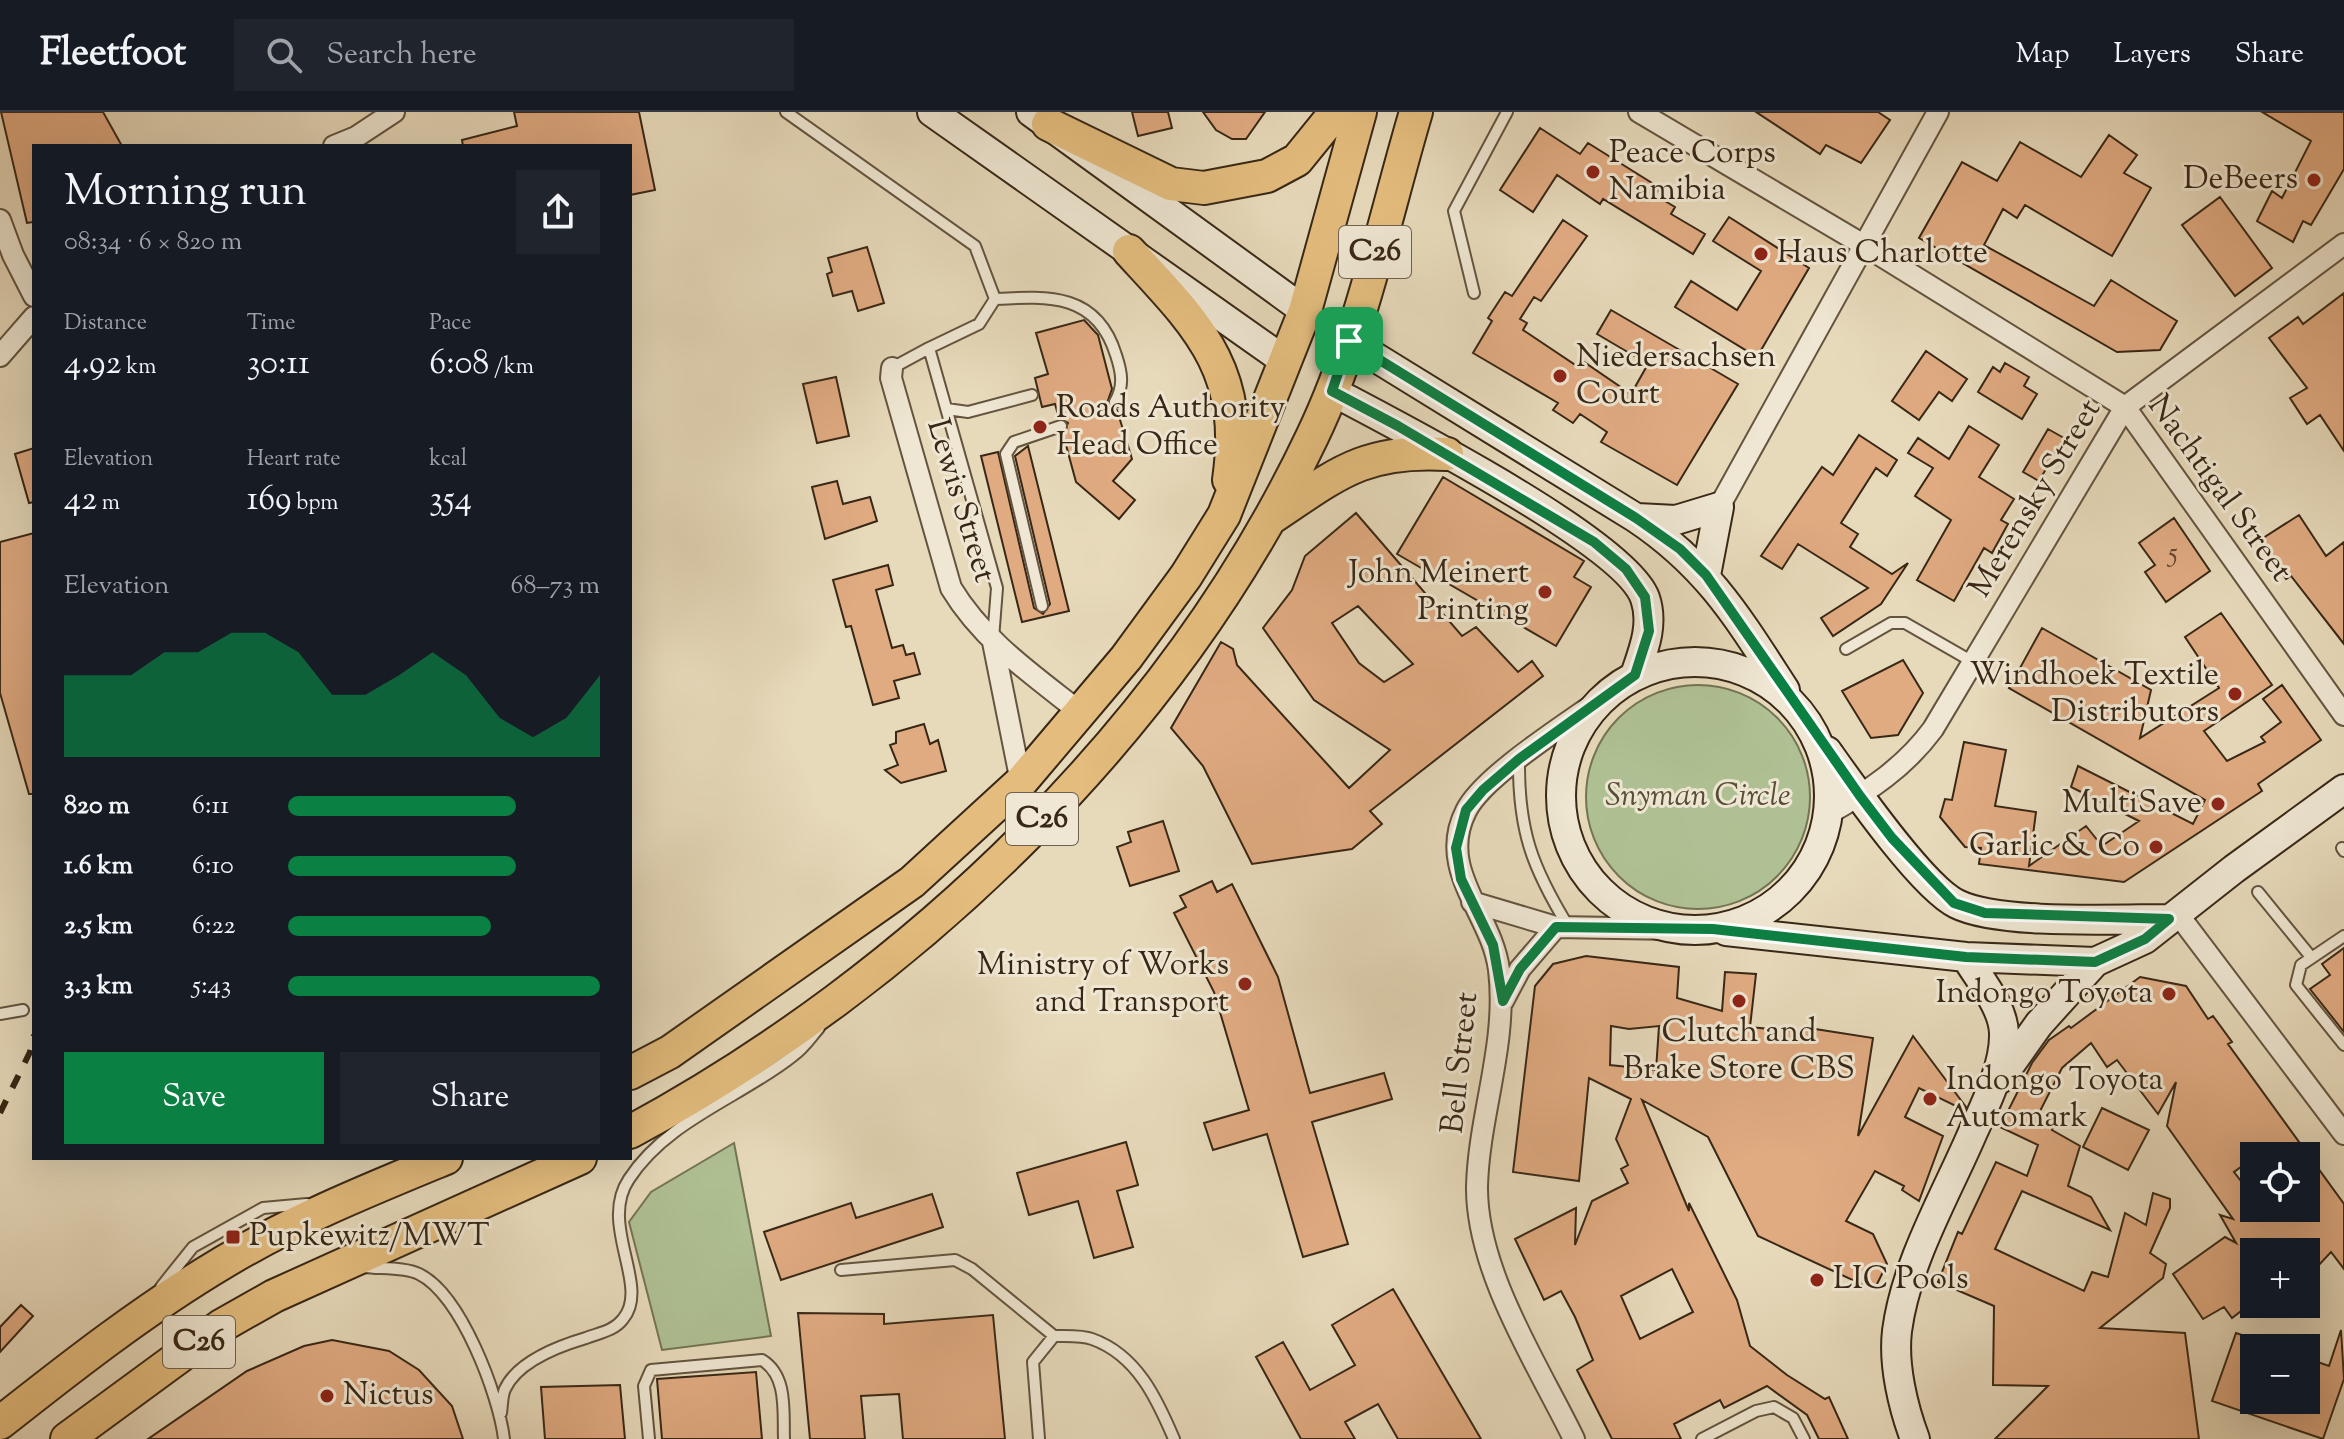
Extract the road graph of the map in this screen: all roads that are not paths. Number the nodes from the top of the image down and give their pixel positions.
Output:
1 (394, 112) edge
2 (786, 112) edge
3 (932, 112) edge
4 (1336, 112) edge
5 (1360, 112) edge
6 (1416, 112) edge
7 (1507, 112) edge
8 (1639, 112) edge
9 (1938, 112) edge
10 (1039, 118) edge
11 (339, 144) edge
12 (0, 220) edge
13 (1862, 244) junction
14 (2344, 244) edge
15 (1129, 251) junction
16 (32, 292) edge
17 (1474, 293) dead end
18 (995, 299) junction
19 (1305, 311) junction
20 (32, 319) edge
21 (1349, 341) junction
22 (929, 348) junction
23 (0, 356) edge
24 (1285, 361) junction
25 (892, 368) joint
26 (1332, 391) junction
27 (1032, 395) dead end
28 (1115, 402) dead end
29 (2125, 407) junction
30 (947, 409) junction
31 (1061, 426) dead end
32 (1447, 454) junction
33 (1719, 507) junction
34 (1224, 515) junction
35 (1636, 518) junction
36 (1267, 521) junction
37 (1706, 575) junction
38 (1042, 606) dead end
39 (993, 642) junction
40 (1846, 649) dead end
41 (1973, 662) junction
42 (1635, 675) junction
43 (1601, 699) junction
44 (1796, 707) junction
45 (1081, 713) junction
46 (2344, 715) edge
47 (1812, 731) junction
48 (1519, 759) junction
49 (1021, 782) junction
50 (2344, 789) edge
51 (1860, 796) junction
52 (1828, 814) junction
53 (2258, 892) dead end
54 (1472, 902) junction
55 (2173, 916) junction
56 (1562, 927) junction
57 (1676, 929) junction
58 (1713, 929) junction
59 (2344, 936) edge
60 (1966, 957) junction
61 (2311, 957) junction
62 (2095, 962) junction
63 (849, 993) junction
64 (1503, 1001) junction
65 (23, 1010) dead end
66 (0, 1014) edge
67 (2344, 1045) edge
68 (632, 1072) edge
69 (1987, 1100) junction
70 (632, 1131) edge
71 (2344, 1134) edge
72 (441, 1160) edge
73 (576, 1160) edge
74 (343, 1264) junction
75 (841, 1270) dead end
76 (1054, 1336) junction
77 (501, 1413) junction
78 (0, 1423) edge
79 (67, 1439) edge
80 (504, 1439) edge
81 (649, 1439) edge
82 (784, 1439) edge
83 (1039, 1439) edge
84 (1174, 1439) edge
85 (1574, 1439) edge
86 (1702, 1439) edge
87 (1804, 1439) edge
88 (1915, 1439) edge

1 - 11 street
2 - 18 lane
3 - 15 main road
4 - 10 main road
5 - 19 main road, C26
6 - 21 main road, C26
7 - 17 lane
8 - 13 street, Nachtigal Street
9 - 13 street
10 - 19 main road
12 - 16 street
13 - 29 street, Nachtigal Street
13 - 33 street
14 - 29 street, Merensky Street
15 - 24 main road
15 - 34 main road
18 - 22 lane
18 - 28 lane
19 - 21 main road
19 - 24 main road, C26
20 - 23 street
21 - 26 main road, C26
21 - 35 main road
22 - 25 lane
22 - 30 lane
24 - 26 main road
24 - 34 main road, C26
25 - 39 street, Lewis Street
26 - 32 main road
26 - 36 main road, C26
27 - 30 lane
29 - 41 street, Merensky Street
29 - 46 street, Nachtigal Street
30 - 39 lane
31 - 38 lane
32 - 36 main road
32 - 42 main road
33 - 35 main road
33 - 37 main road
34 - 45 main road, C26
35 - 37 main road
36 - 63 main road, C26
37 - 44 main road
39 - 45 street, Lewis Street
39 - 49 street
40 - 41 lane
41 - 51 street, Merensky Street
42 - 43 main road
42 - 44 main road
43 - 48 street, Bell Street
43 - 57 main road
44 - 47 main road
45 - 49 main road, C26
47 - 51 main road
47 - 52 main road
48 - 54 street, Bell Street
48 - 56 lane
49 - 68 main road, C26
50 - 55 main road
51 - 52 street, Merensky Street
51 - 55 main road
52 - 58 main road
53 - 61 lane
54 - 56 street
54 - 64 street, Bell Street
55 - 62 main road
55 - 71 street
56 - 57 street
56 - 64 street
57 - 58 main road
58 - 60 main road
59 - 61 lane
60 - 62 main road
60 - 69 main road
61 - 67 lane
62 - 69 main road
63 - 70 main road, C26
63 - 77 lane
64 - 85 street, Bell Street
65 - 66 lane
69 - 88 main road
72 - 78 main road, C26
73 - 74 main road, C26
74 - 77 lane
74 - 79 main road, C26
75 - 76 lane
76 - 83 lane
76 - 84 lane
77 - 80 lane
81 - 82 lane
86 - 87 lane

